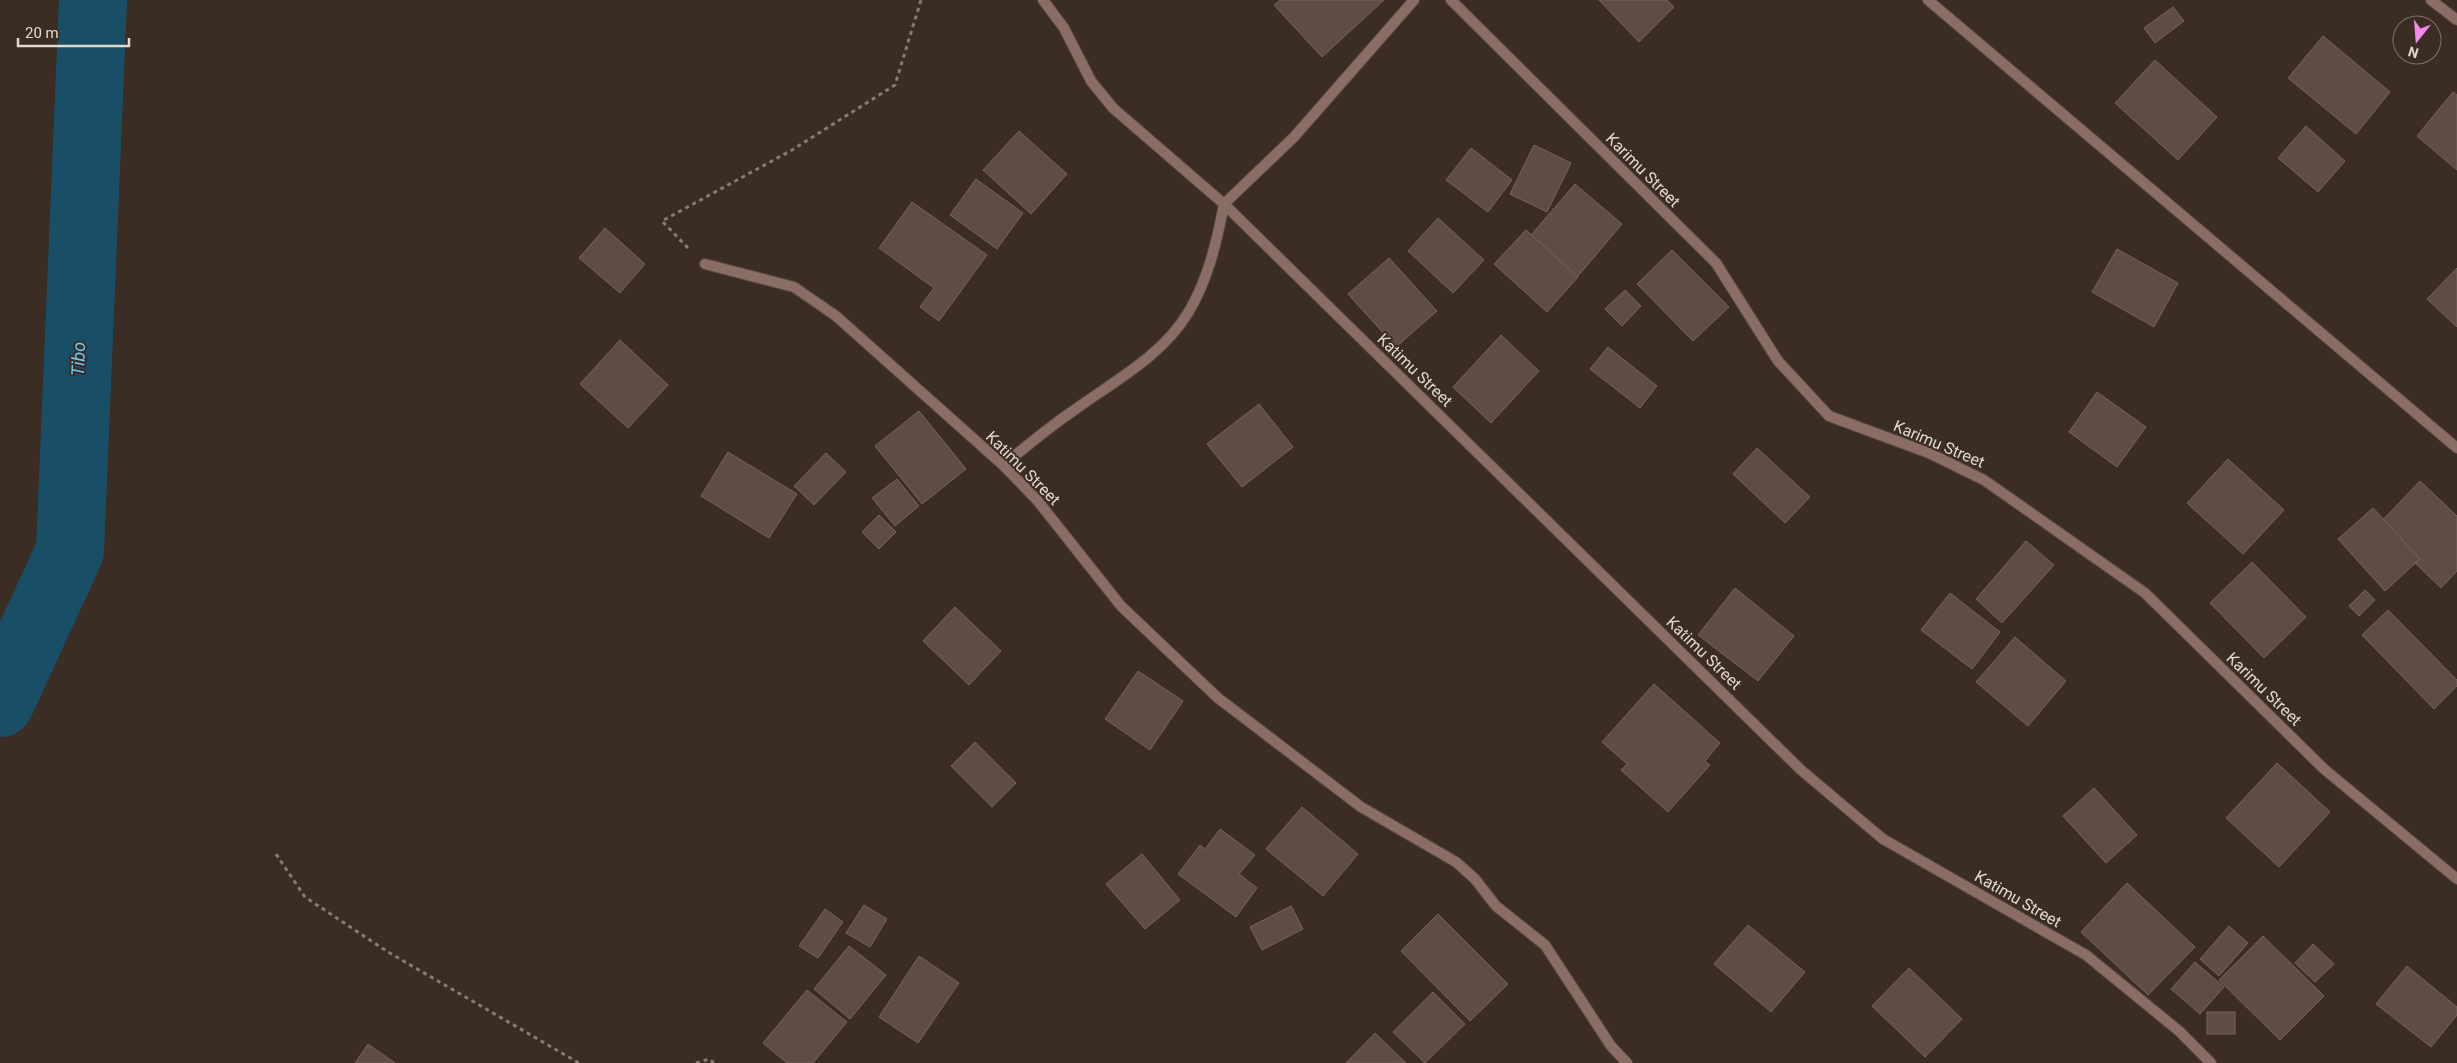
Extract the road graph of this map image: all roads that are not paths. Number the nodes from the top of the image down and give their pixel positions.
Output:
1 (1043, 0) edge
2 (1414, 0) edge
3 (1451, 0) edge
4 (1928, 0) edge
5 (2432, 0) edge
6 (2457, 20) edge
7 (1224, 204) junction
8 (705, 264) road end
9 (2457, 448) edge
10 (1004, 465) junction
11 (2457, 879) edge
12 (1627, 1063) edge
13 (2211, 1063) edge

1 - 7 street, Katimu Street
2 - 7 street
3 - 11 street, Karimu Street
4 - 9 street
5 - 6 street
7 - 10 street
7 - 13 street, Katimu Street
8 - 10 street, Katimu Street
10 - 12 street, Katimu Street

